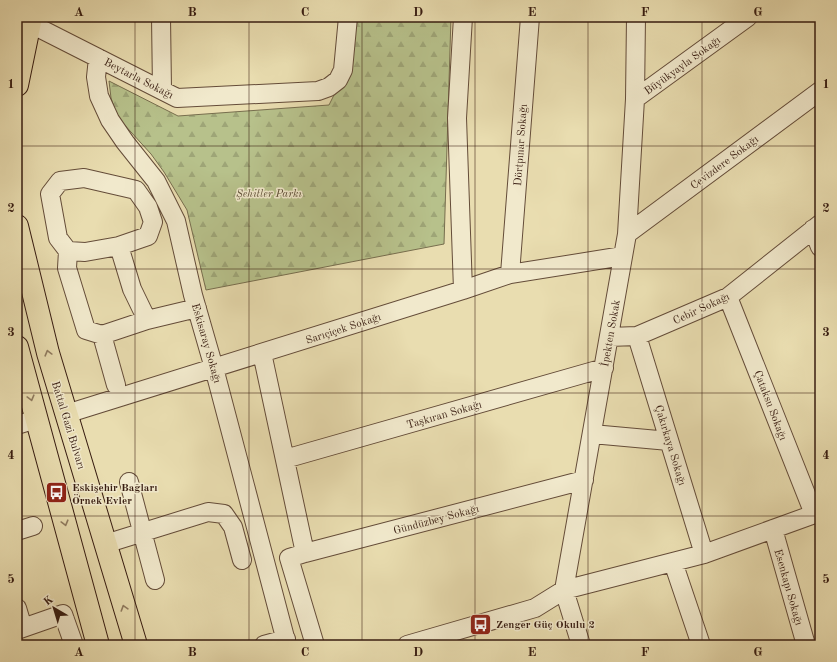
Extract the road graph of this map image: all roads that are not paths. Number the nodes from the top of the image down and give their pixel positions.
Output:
1 (161, 17) edge
2 (348, 17) edge
3 (463, 17) edge
4 (530, 17) edge
5 (636, 17) edge
6 (748, 17) edge
7 (30, 20) edge
8 (98, 58) junction
9 (17, 85) edge
10 (162, 90) junction
11 (820, 91) edge
12 (635, 99) junction
13 (17, 226) edge
14 (817, 226) edge
15 (628, 234) junction
16 (119, 246) junction
17 (820, 247) edge
18 (68, 251) junction
19 (623, 256) junction
20 (510, 274) junction
21 (463, 290) junction
22 (728, 297) junction
23 (197, 308) junction
24 (147, 320) junction
25 (102, 335) junction
26 (637, 336) junction
27 (609, 337) junction
28 (17, 347) edge
29 (262, 353) junction
30 (214, 368) junction
31 (604, 368) junction
32 (116, 385) dead end
33 (66, 414) junction
34 (27, 422) edge
35 (592, 434) junction
36 (670, 441) junction
37 (285, 459) junction
38 (584, 480) junction
39 (129, 482) dead end
40 (817, 513) edge
41 (773, 529) junction
42 (142, 532) junction
43 (105, 544) junction
44 (704, 554) junction
45 (297, 555) junction
46 (242, 560) dead end
47 (673, 562) junction
48 (155, 580) dead end
49 (564, 590) junction
50 (17, 608) edge
51 (20, 629) edge
52 (286, 642) edge
53 (74, 645) edge
54 (98, 645) edge
55 (136, 645) edge
56 (264, 645) edge
57 (315, 645) edge
58 (407, 645) edge
59 (581, 645) edge
60 (701, 645) edge
61 (806, 645) edge

1 - 10 street
2 - 10 street, Beytarla Sokağı
3 - 21 street
4 - 20 street, Dörtpınar Sokağı
5 - 12 street, İpekten Sokak
6 - 12 street, Büyükyayla Sokağı
7 - 8 street, Beytarla Sokağı
7 - 9 main road
8 - 10 street, Beytarla Sokağı
8 - 23 street, Eskisaray Sokağı
11 - 15 street, Cevizdere Sokağı
12 - 15 street, İpekten Sokak
33 -> 13 main road, Battal Gazi Bulvarı
14 - 17 street
14 - 22 street, Cebir Sokağı
15 - 19 street, İpekten Sokak
16 - 18 street
16 - 18 street
16 - 24 street
18 - 25 street
19 - 20 street, Sarıçiçek Sokağı
19 - 27 street, İpekten Sokak
20 - 21 street, Sarıçiçek Sokağı
21 - 29 street, Sarıçiçek Sokağı
22 - 26 street, Cebir Sokağı
22 - 40 street, Çataksu Sokağı
23 - 24 street
23 - 30 street, Eskisaray Sokağı
24 - 25 street
25 - 32 street
26 - 27 street, Cebir Sokağı
26 - 36 street, Çakırkaya Sokağı
27 - 31 street, İpekten Sokak
28 -> 34 main road
29 - 30 street, Sarıçiçek Sokağı
29 - 37 street
30 - 33 street, Sarıçiçek Sokağı
30 - 52 street, Eskisaray Sokağı
31 - 35 street, İpekten Sokak
31 - 37 street, Taşkıran Sokağı
33 - 43 main road, Battal Gazi Bulvarı
34 -> 54 main road
35 - 36 street
35 - 38 street, İpekten Sokak
36 - 44 street, Çakırkaya Sokağı
37 - 45 street
38 - 45 street, Gündüzbey Sokağı
38 - 49 street, İpekten Sokak
39 - 42 street
40 - 41 street
41 - 44 street
41 - 61 street, Esenkapı Sokağı
42 - 43 street
42 - 46 street
42 - 48 street
55 -> 43 main road, Battal Gazi Bulvarı
44 - 47 street
45 - 57 street
47 - 49 street
47 - 60 street
49 - 58 street
49 - 59 street, İpekten Sokak
50 - 51 street
51 - 53 street
52 - 56 street

